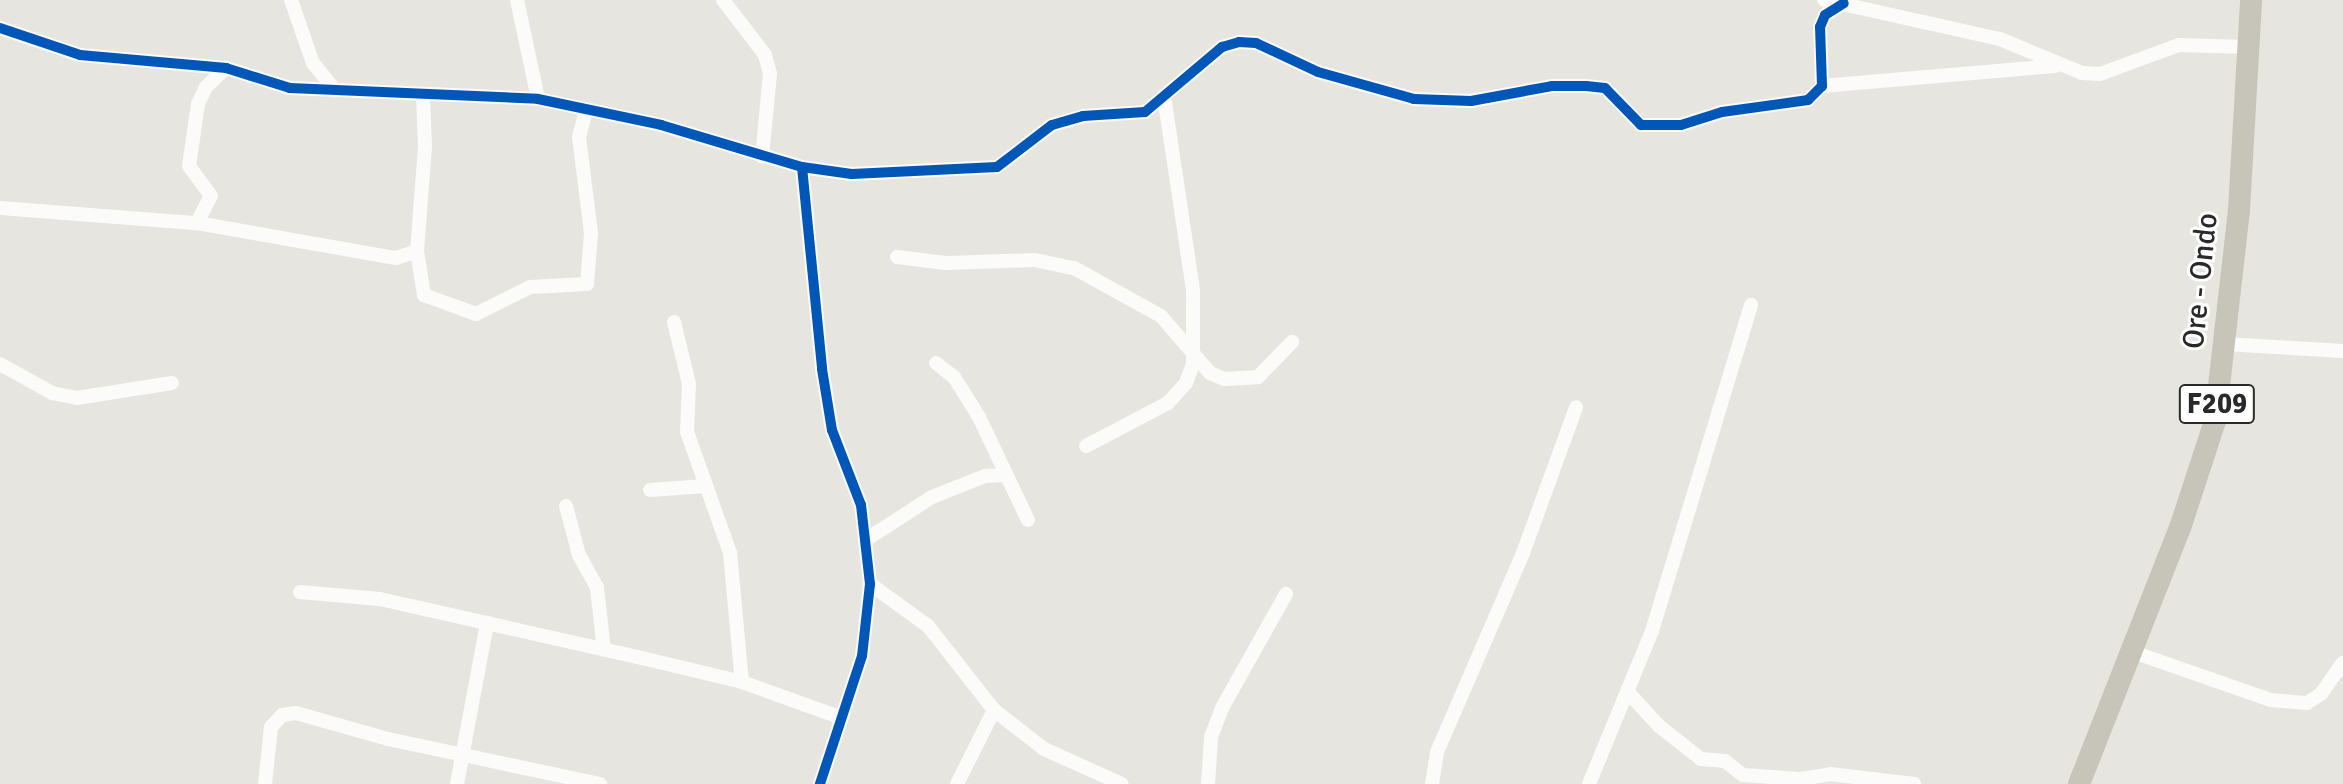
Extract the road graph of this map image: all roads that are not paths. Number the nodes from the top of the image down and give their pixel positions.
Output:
1 (291, 0) edge
2 (517, 0) edge
3 (723, 0) edge
4 (1824, 0) edge
5 (2251, 0) edge
6 (1844, 3) junction
7 (0, 28) edge
8 (2248, 47) junction
9 (2059, 66) junction
10 (226, 68) junction
11 (1822, 86) junction
12 (335, 90) junction
13 (423, 96) junction
14 (1164, 96) junction
15 (538, 99) junction
16 (586, 110) junction
17 (762, 157) junction
18 (802, 167) junction
19 (0, 208) edge
20 (197, 223) junction
21 (417, 251) junction
22 (897, 257) dead end
23 (1751, 305) dead end
24 (674, 322) dead end
25 (1292, 342) dead end
26 (2225, 344) junction
27 (1194, 348) junction
28 (2343, 351) edge
29 (936, 363) dead end
30 (0, 364) edge
31 (172, 383) dead end
32 (1576, 407) dead end
33 (1086, 446) dead end
34 (1005, 475) junction
35 (706, 486) junction
36 (650, 490) dead end
37 (566, 506) dead end
38 (1028, 520) dead end
39 (867, 539) junction
40 (870, 584) junction
41 (300, 592) dead end
42 (1286, 594) dead end
43 (487, 623) junction
44 (604, 650) junction
45 (2133, 652) junction
46 (2343, 663) edge
47 (742, 682) junction
48 (1627, 691) junction
49 (994, 710) junction
50 (839, 717) junction
51 (464, 752) junction
52 (265, 784) edge
53 (457, 784) edge
54 (600, 784) edge
55 (820, 784) edge
56 (957, 784) edge
57 (1122, 784) edge
58 (1208, 784) edge
59 (1432, 784) edge
60 (1589, 784) edge
61 (1914, 784) edge
62 (2079, 784) edge

1 - 12 street
2 - 15 street
3 - 17 street
4 - 6 street
5 - 8 main road, Ore - Ondo / F209
6 - 9 street
6 - 11 street
7 - 10 street
8 - 9 street
8 - 26 main road, Ore - Ondo / F209
9 - 11 street
10 - 12 street
10 - 20 street
11 - 14 street
12 - 13 street
13 - 15 street
13 - 21 street
14 - 18 street
14 - 27 street
15 - 16 street
16 - 17 street
16 - 21 street
17 - 18 street
18 - 39 street
19 - 20 street
20 - 21 street
22 - 27 street
23 - 48 street
24 - 35 street
25 - 27 street
26 - 28 street
26 - 45 main road, Ore - Ondo / F209
27 - 33 street
29 - 34 street
30 - 31 street
32 - 59 street
34 - 38 street
34 - 39 street
35 - 36 street
35 - 47 street
37 - 44 street
39 - 40 street
40 - 49 street
40 - 50 street
41 - 43 street
42 - 58 street
43 - 44 street
43 - 51 street
44 - 47 street
45 - 46 street
45 - 62 main road, Ore - Ondo / F209
47 - 50 street
48 - 60 street
48 - 61 street
49 - 56 street
49 - 57 street
50 - 55 street
51 - 52 street
51 - 53 street
51 - 54 street

